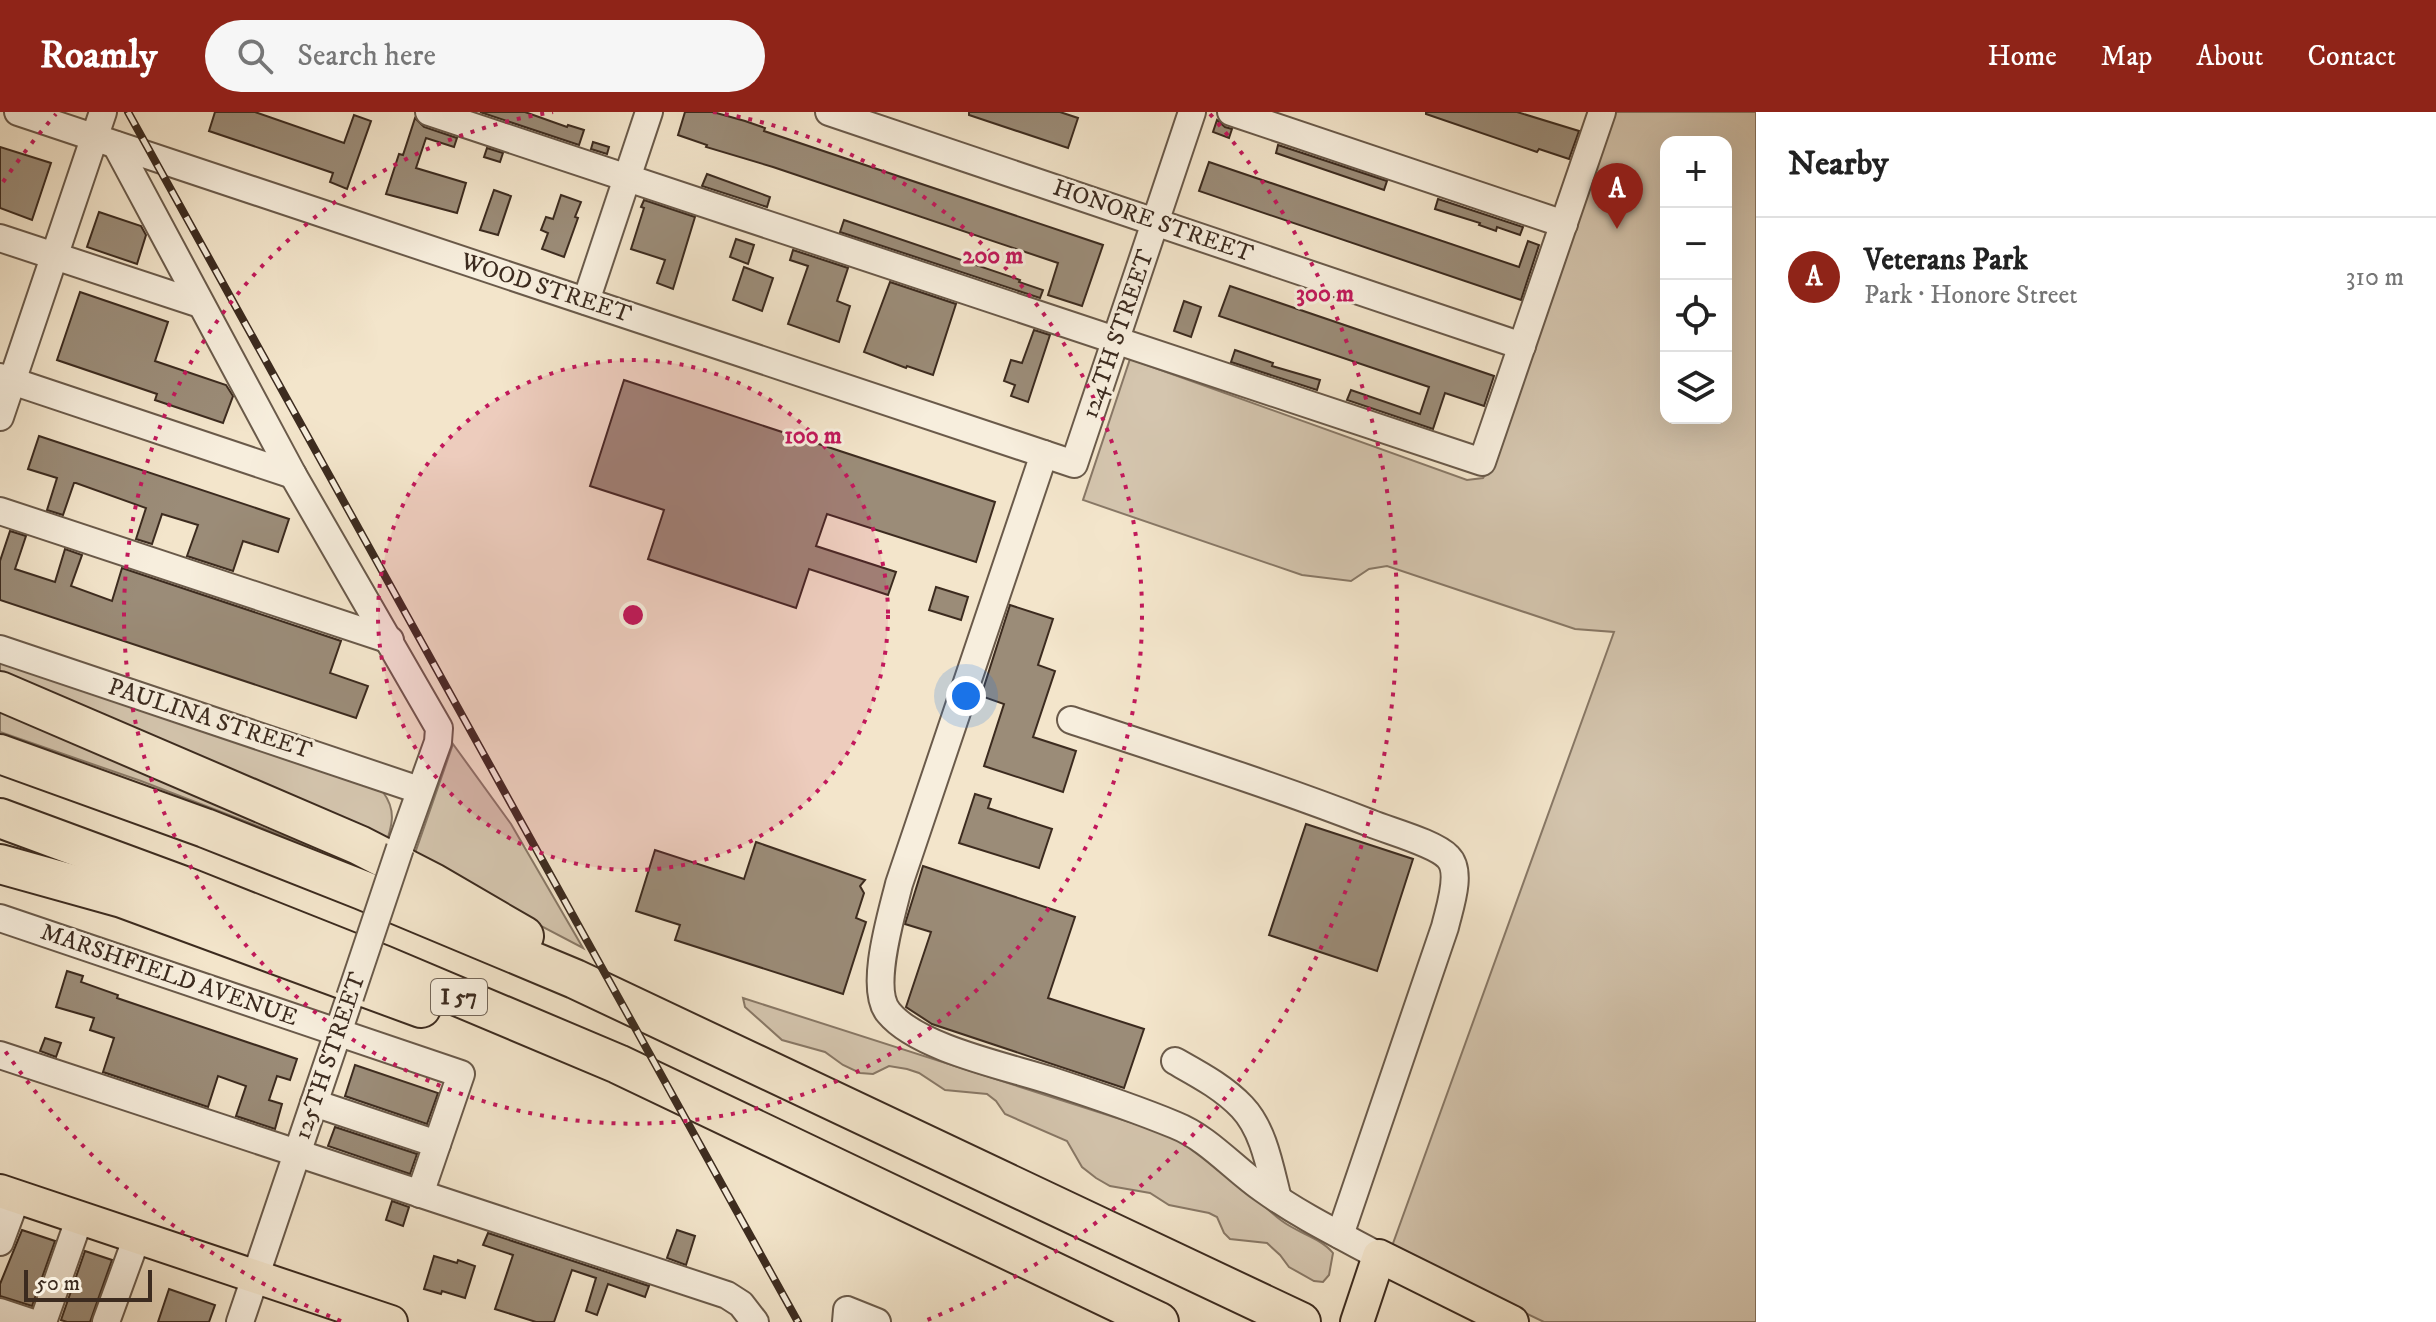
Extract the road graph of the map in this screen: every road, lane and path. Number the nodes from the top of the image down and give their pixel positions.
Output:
1 (18, 112) edge
2 (103, 112) edge
3 (429, 112) edge
4 (649, 112) edge
5 (829, 112) edge
6 (1192, 112) edge
7 (1231, 112) edge
8 (1602, 112) edge
9 (105, 141) junction
10 (627, 178) junction
11 (1155, 222) junction
12 (1564, 224) junction
13 (0, 238) edge
14 (54, 256) junction
15 (586, 301) junction
16 (200, 304) junction
17 (1116, 340) junction
18 (1522, 346) junction
19 (6, 379) edge
20 (0, 417) edge
21 (1044, 454) junction
22 (1074, 464) joint
23 (293, 475) junction
24 (0, 511) edge
25 (390, 640) junction
26 (0, 649) edge
27 (0, 691) edge
28 (1071, 720) dead end
29 (0, 754) edge
30 (419, 790) junction
31 (0, 818) edge
32 (0, 864) edge
33 (0, 918) edge
34 (575, 979) junction
35 (338, 1032) junction
36 (0, 1055) edge
37 (1175, 1061) dead end
38 (314, 1103) junction
39 (437, 1144) junction
40 (297, 1154) junction
41 (8, 1194) edge
42 (420, 1194) junction
43 (1278, 1199) junction
44 (907, 1201) junction
45 (80, 1217) junction
46 (1340, 1235) junction
47 (137, 1237) junction
48 (0, 1242) edge
49 (1379, 1256) junction
50 (255, 1276) junction
51 (0, 1312) edge
52 (30, 1322) edge
53 (43, 1322) edge
54 (106, 1322) edge
55 (240, 1322) edge
56 (391, 1322) edge
57 (755, 1322) edge
58 (846, 1322) edge
59 (877, 1322) edge
60 (1159, 1322) edge
61 (1301, 1322) edge
62 (1357, 1322) edge
63 (1512, 1322) edge

1 - 9 street, WOOD STREET
2 - 9 street
3 - 10 street
4 - 10 street
5 - 11 street, HONORE STREET
6 - 11 street, 124TH STREET
7 - 12 street
8 - 12 street
9 - 14 street
9 - 15 street, WOOD STREET
9 - 16 street
10 - 15 street
10 - 17 street
11 - 17 street, 124TH STREET
11 - 18 street, HONORE STREET
12 - 18 street
13 - 14 street
14 - 16 street
14 - 19 street
15 - 21 street, WOOD STREET
16 - 23 street
17 - 18 street
17 - 22 street, 124TH STREET
19 - 20 street
19 - 23 street
21 - 22 street, WOOD STREET
21 - 43 street
23 - 25 street
24 - 25 street
25 - 30 street, 125TH STREET
26 - 30 street, PAULINA STREET
27 - 34 highway
28 - 46 street
29 - 34 highway, I 57
30 - 35 street, 125TH STREET, bridge
31 - 44 highway, I 57
32 - 44 highway
33 - 35 street, MARSHFIELD AVENUE
34 - 61 highway, I 57
35 - 38 street, 125TH STREET
35 - 39 street, MARSHFIELD AVENUE
36 - 40 street
37 - 43 street
38 - 39 street
38 - 40 street, 125TH STREET
39 - 42 street
40 - 42 street
40 - 50 street, 125TH STREET
41 - 45 main road
41 - 48 street
42 - 57 street
43 - 46 street
44 - 60 highway, I 57
45 - 47 main road
45 - 53 street
46 - 49 street
47 - 50 main road
47 - 54 street
49 - 62 main road
49 - 63 main road
50 - 55 street, 125TH STREET
50 - 56 main road
51 - 52 street
58 - 59 street

